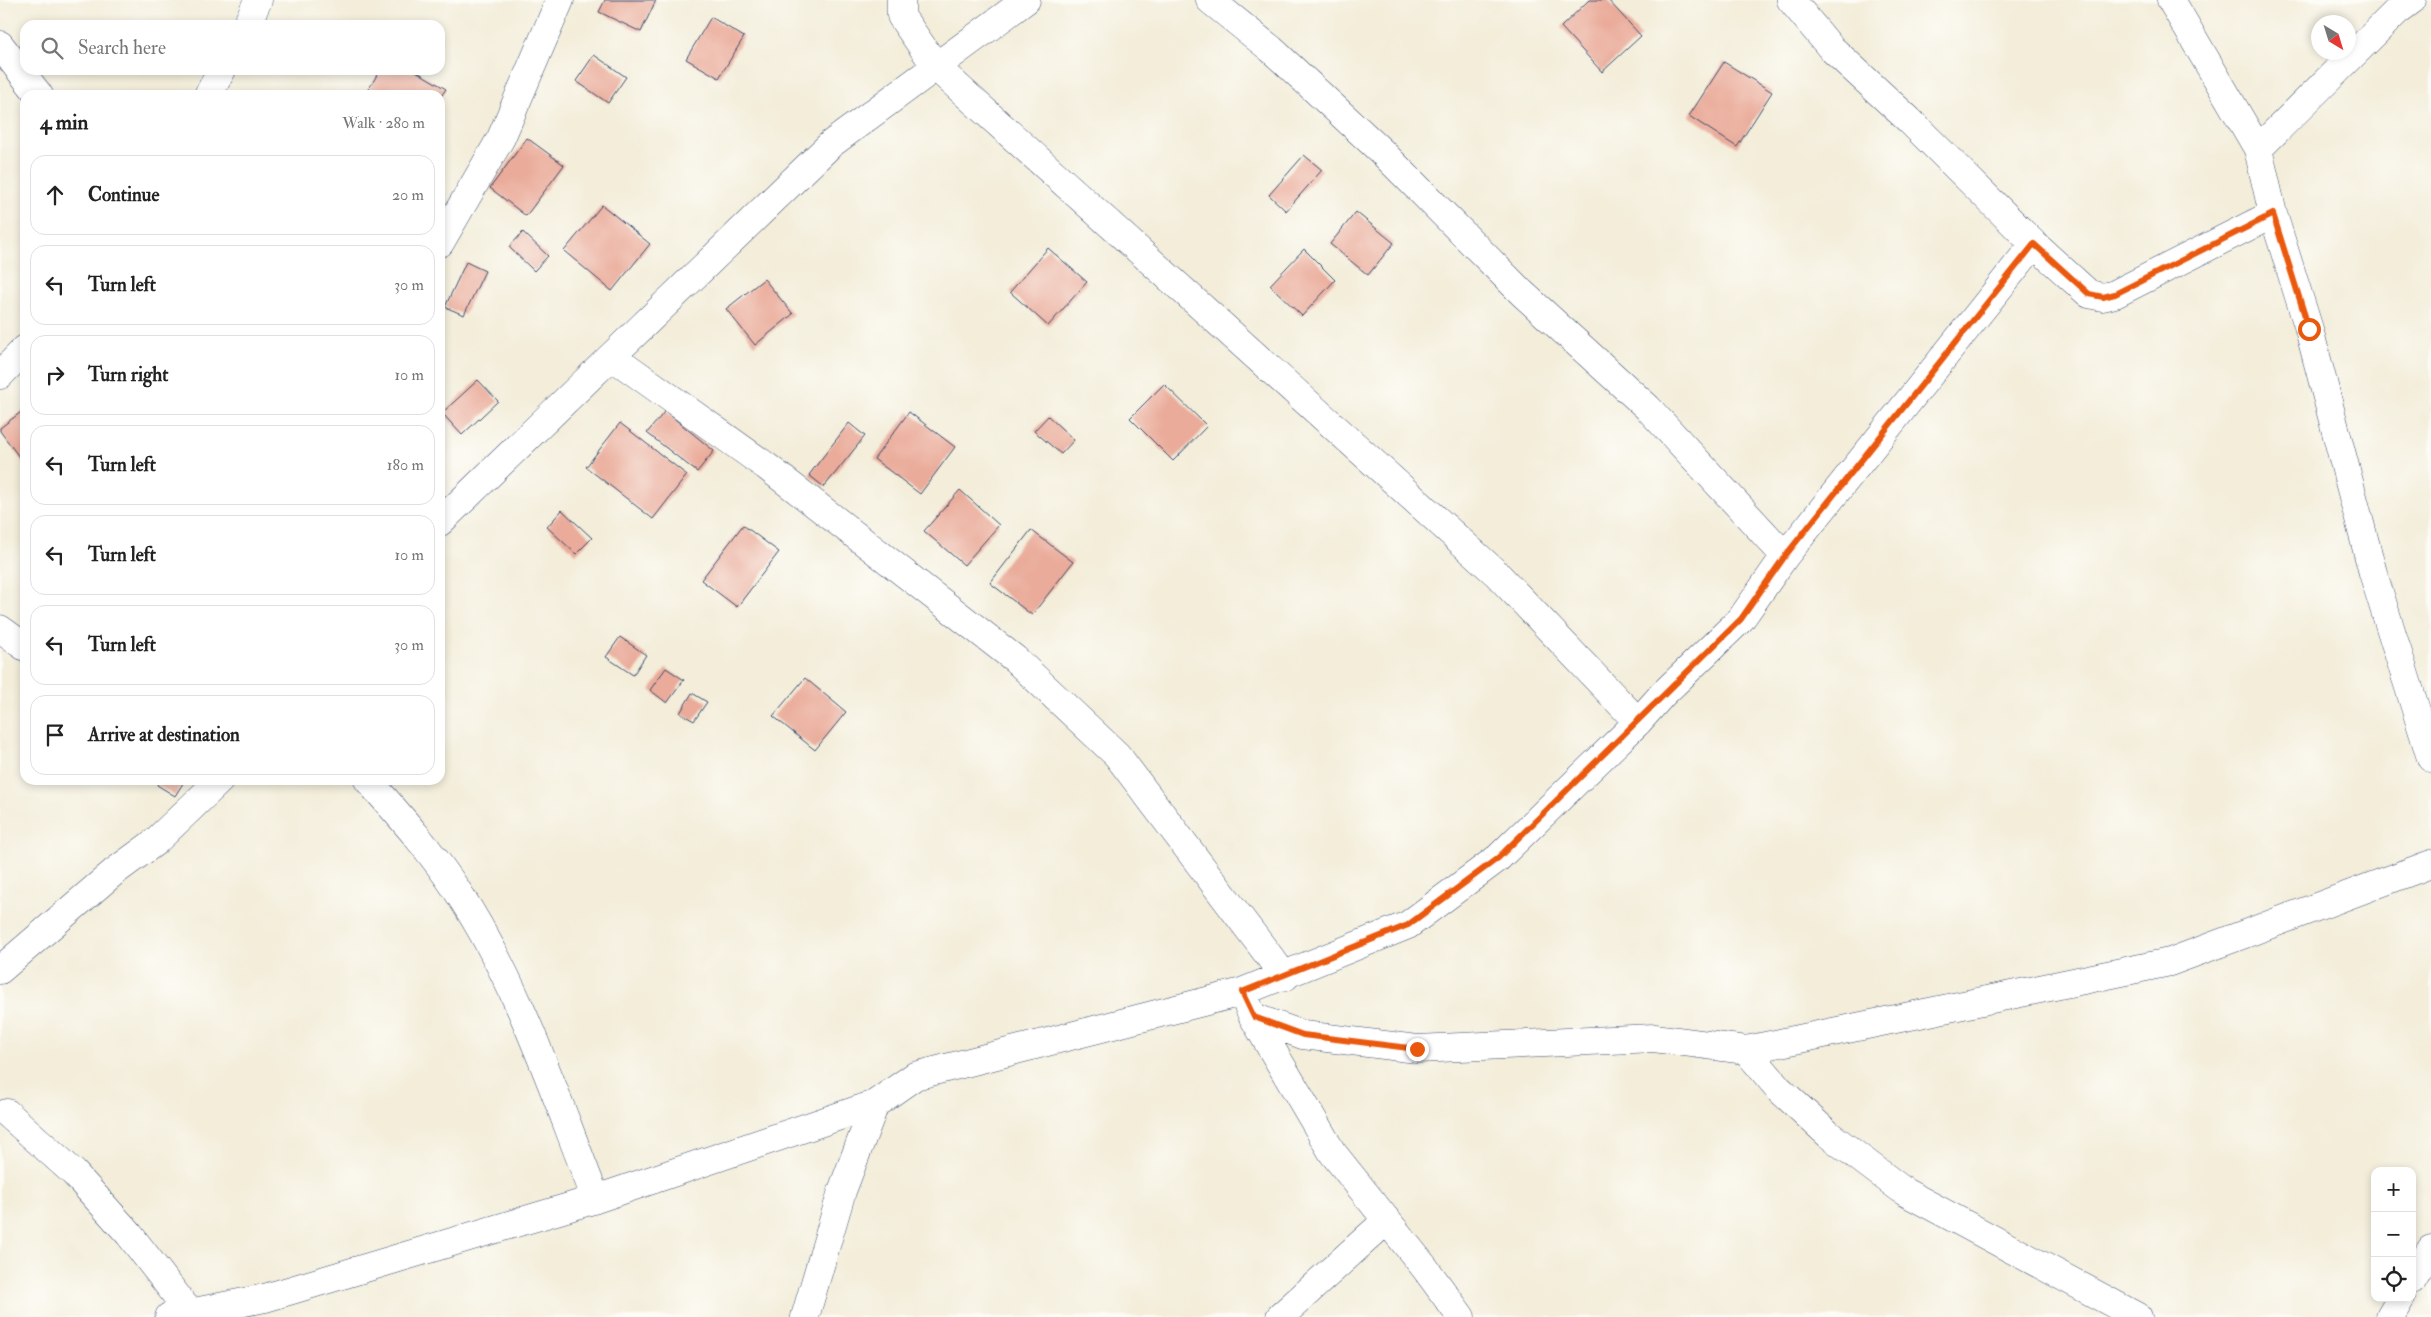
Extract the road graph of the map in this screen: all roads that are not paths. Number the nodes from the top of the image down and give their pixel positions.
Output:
1 (258, 0) edge
2 (560, 0) edge
3 (901, 0) edge
4 (1026, 0) edge
5 (1210, 0) edge
6 (1791, 0) edge
7 (2171, 0) edge
8 (2412, 0) edge
9 (249, 20) edge
10 (0, 45) edge
11 (937, 68) junction
12 (20, 71) edge
13 (23, 75) edge
14 (219, 75) edge
15 (35, 90) edge
16 (211, 90) edge
17 (2258, 149) junction
18 (2273, 214) junction
19 (445, 234) edge
20 (2034, 244) junction
21 (20, 354) edge
22 (613, 357) junction
23 (0, 375) edge
24 (445, 517) edge
25 (1785, 556) junction
26 (0, 629) edge
27 (20, 643) edge
28 (1638, 722) junction
29 (2431, 758) edge
30 (212, 785) edge
31 (372, 785) edge
32 (2431, 864) edge
33 (0, 970) edge
34 (1285, 977) junction
35 (1242, 992) junction
36 (1254, 1017) junction
37 (1746, 1050) junction
38 (875, 1104) junction
39 (7, 1113) dead end
40 (596, 1199) junction
41 (1387, 1220) junction
42 (2431, 1249) edge
43 (2416, 1273) edge
44 (2399, 1302) edge
45 (177, 1316) edge
46 (805, 1317) edge
47 (1280, 1317) edge
48 (1461, 1317) edge
49 (2138, 1317) edge
50 (2390, 1317) edge

1 - 9 street
2 - 19 street
3 - 11 street
4 - 11 street
5 - 25 street
6 - 20 street
7 - 17 street
8 - 17 street
10 - 12 street
11 - 22 street
11 - 28 street
13 - 15 street
14 - 16 street
17 - 18 street
18 - 20 street
18 - 29 street
20 - 25 street
21 - 23 street
22 - 24 street
22 - 34 street
25 - 28 street
26 - 27 street
28 - 34 street
30 - 33 street
31 - 40 street
32 - 37 street
34 - 35 street
35 - 36 street
35 - 38 street
36 - 37 street
36 - 41 street
37 - 49 street
38 - 40 street
38 - 46 street
39 - 45 street
40 - 45 street
41 - 47 street
41 - 48 street
42 - 43 street
44 - 50 street

